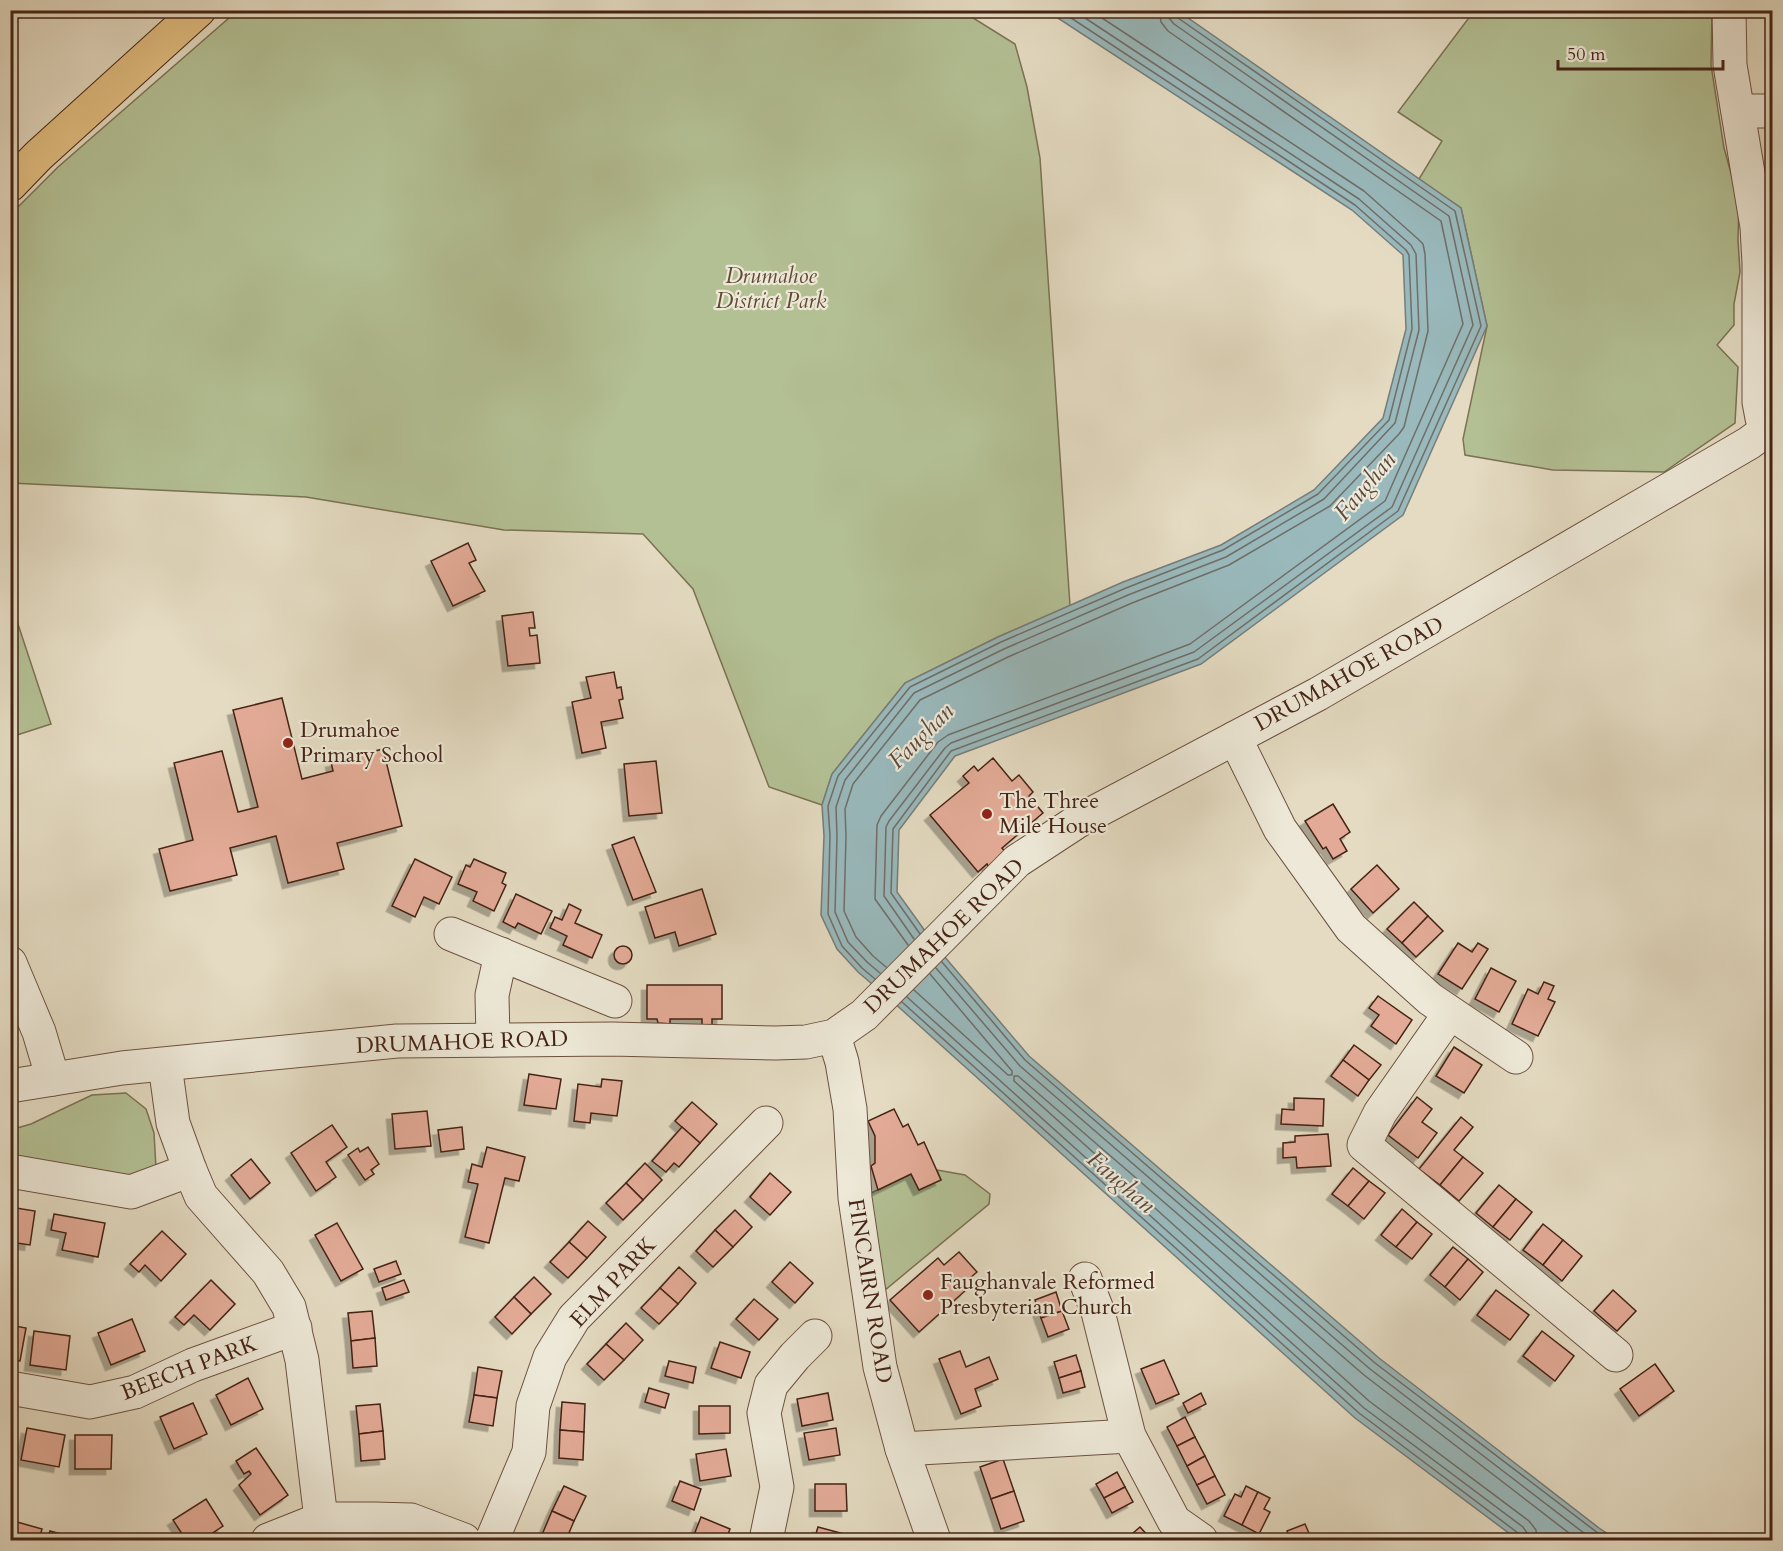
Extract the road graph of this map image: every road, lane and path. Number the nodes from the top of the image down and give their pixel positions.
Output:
1 (199, 10) edge
2 (1729, 10) edge
3 (1739, 111) junction
4 (1773, 111) edge
5 (10, 185) edge
6 (1770, 428) edge
7 (1235, 738) junction
8 (451, 934) dead end
9 (501, 954) junction
10 (10, 963) edge
11 (615, 1000) dead end
12 (1450, 1013) junction
13 (834, 1036) junction
14 (493, 1040) junction
15 (1516, 1057) dead end
16 (165, 1065) junction
17 (53, 1079) junction
18 (10, 1086) edge
19 (766, 1123) dead end
20 (189, 1170) junction
21 (10, 1171) edge
22 (1084, 1279) dead end
23 (295, 1328) junction
24 (815, 1336) dead end
25 (1616, 1355) dead end
26 (10, 1388) edge
27 (1129, 1436) junction
28 (902, 1449) junction
29 (321, 1519) junction
30 (268, 1540) edge
31 (464, 1540) edge
32 (492, 1540) edge
33 (766, 1540) edge
34 (933, 1540) edge
35 (1201, 1540) edge

1 - 5 highway
2 - 3 street
3 - 4 street
3 - 6 street
6 - 7 street, DRUMAHOE ROAD
7 - 12 street
7 - 13 street, DRUMAHOE ROAD
8 - 9 street
9 - 11 street
9 - 14 street
10 - 17 street
12 - 15 street
12 - 25 street
13 - 14 street, DRUMAHOE ROAD
13 - 28 street, FINCAIRN ROAD
14 - 16 street, DRUMAHOE ROAD
16 - 17 street, DRUMAHOE ROAD
16 - 20 street
17 - 18 street, DRUMAHOE ROAD
19 - 32 street, ELM PARK
20 - 21 street
20 - 23 street
22 - 27 street
23 - 26 street, BEECH PARK
23 - 29 street
24 - 33 street
27 - 28 street
27 - 35 street
28 - 34 street, FINCAIRN ROAD
29 - 30 street
29 - 31 street

